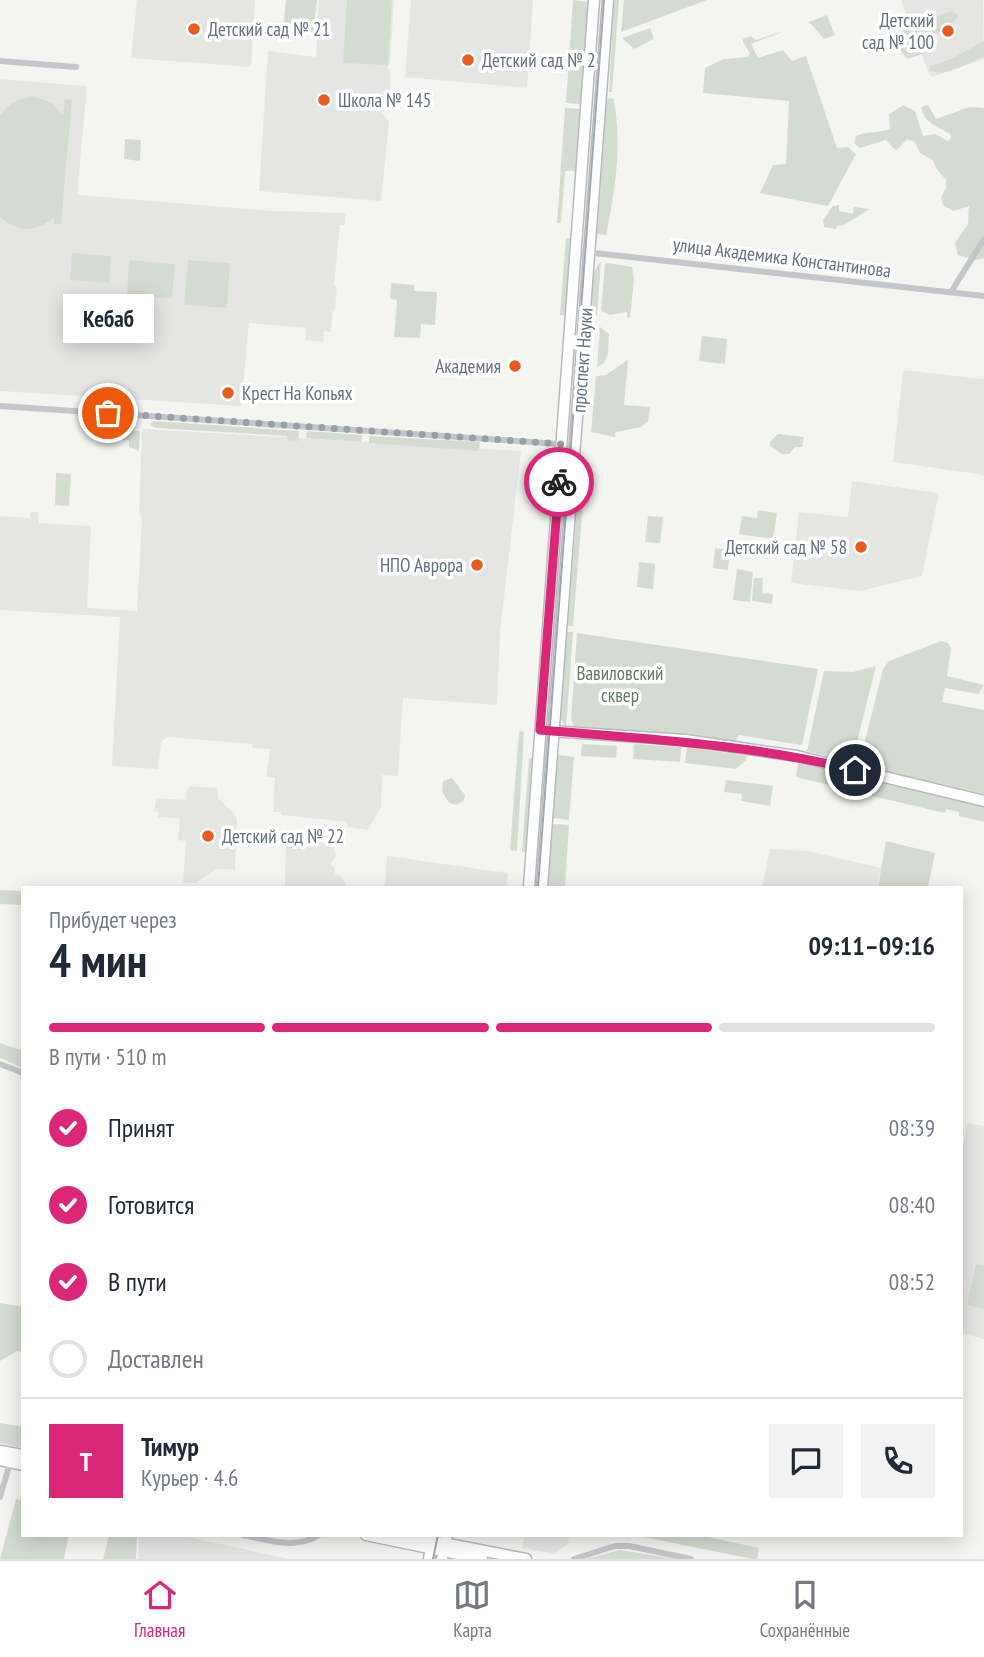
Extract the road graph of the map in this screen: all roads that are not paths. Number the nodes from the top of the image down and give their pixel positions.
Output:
1 (594, 0) edge
2 (608, 0) edge
3 (0, 61) edge
4 (76, 67) dead end
5 (984, 239) edge
6 (576, 251) junction
7 (590, 252) junction
8 (951, 292) junction
9 (984, 296) edge
10 (0, 406) edge
11 (562, 444) junction
12 (575, 445) junction
13 (540, 730) junction
14 (554, 732) junction
15 (984, 801) edge
16 (528, 886) edge
17 (542, 886) edge
18 (0, 1064) edge
19 (21, 1072) edge
20 (0, 1451) edge
21 (11, 1458) edge
22 (0, 1497) edge
23 (254, 1537) edge
24 (314, 1537) edge
25 (378, 1537) edge
26 (407, 1537) edge
27 (432, 1546) edge
28 (444, 1547) edge
29 (482, 1559) edge
30 (526, 1559) edge
31 (574, 1559) edge
32 (691, 1559) edge

1 - 6 main road, проспект Науки
2 - 7 main road, проспект Науки
3 - 4 street
5 - 8 street
6 - 7 street, улица Академика Константинова
6 - 11 main road, проспект Науки
7 - 8 street, улица Академика Константинова
7 - 12 main road, проспект Науки
8 - 9 street, улица Академика Константинова
10 - 11 street
11 - 12 street
11 - 13 main road, проспект Науки
12 - 14 main road, проспект Науки
13 - 14 main road
13 - 16 main road, проспект Науки
14 - 15 main road
14 - 17 main road, проспект Науки
18 - 19 street
20 - 21 main road
21 - 22 street
23 - 24 street
25 - 27 main road
26 - 27 main road
27 - 28 main road
28 - 29 main road
28 - 30 main road
31 - 32 street

